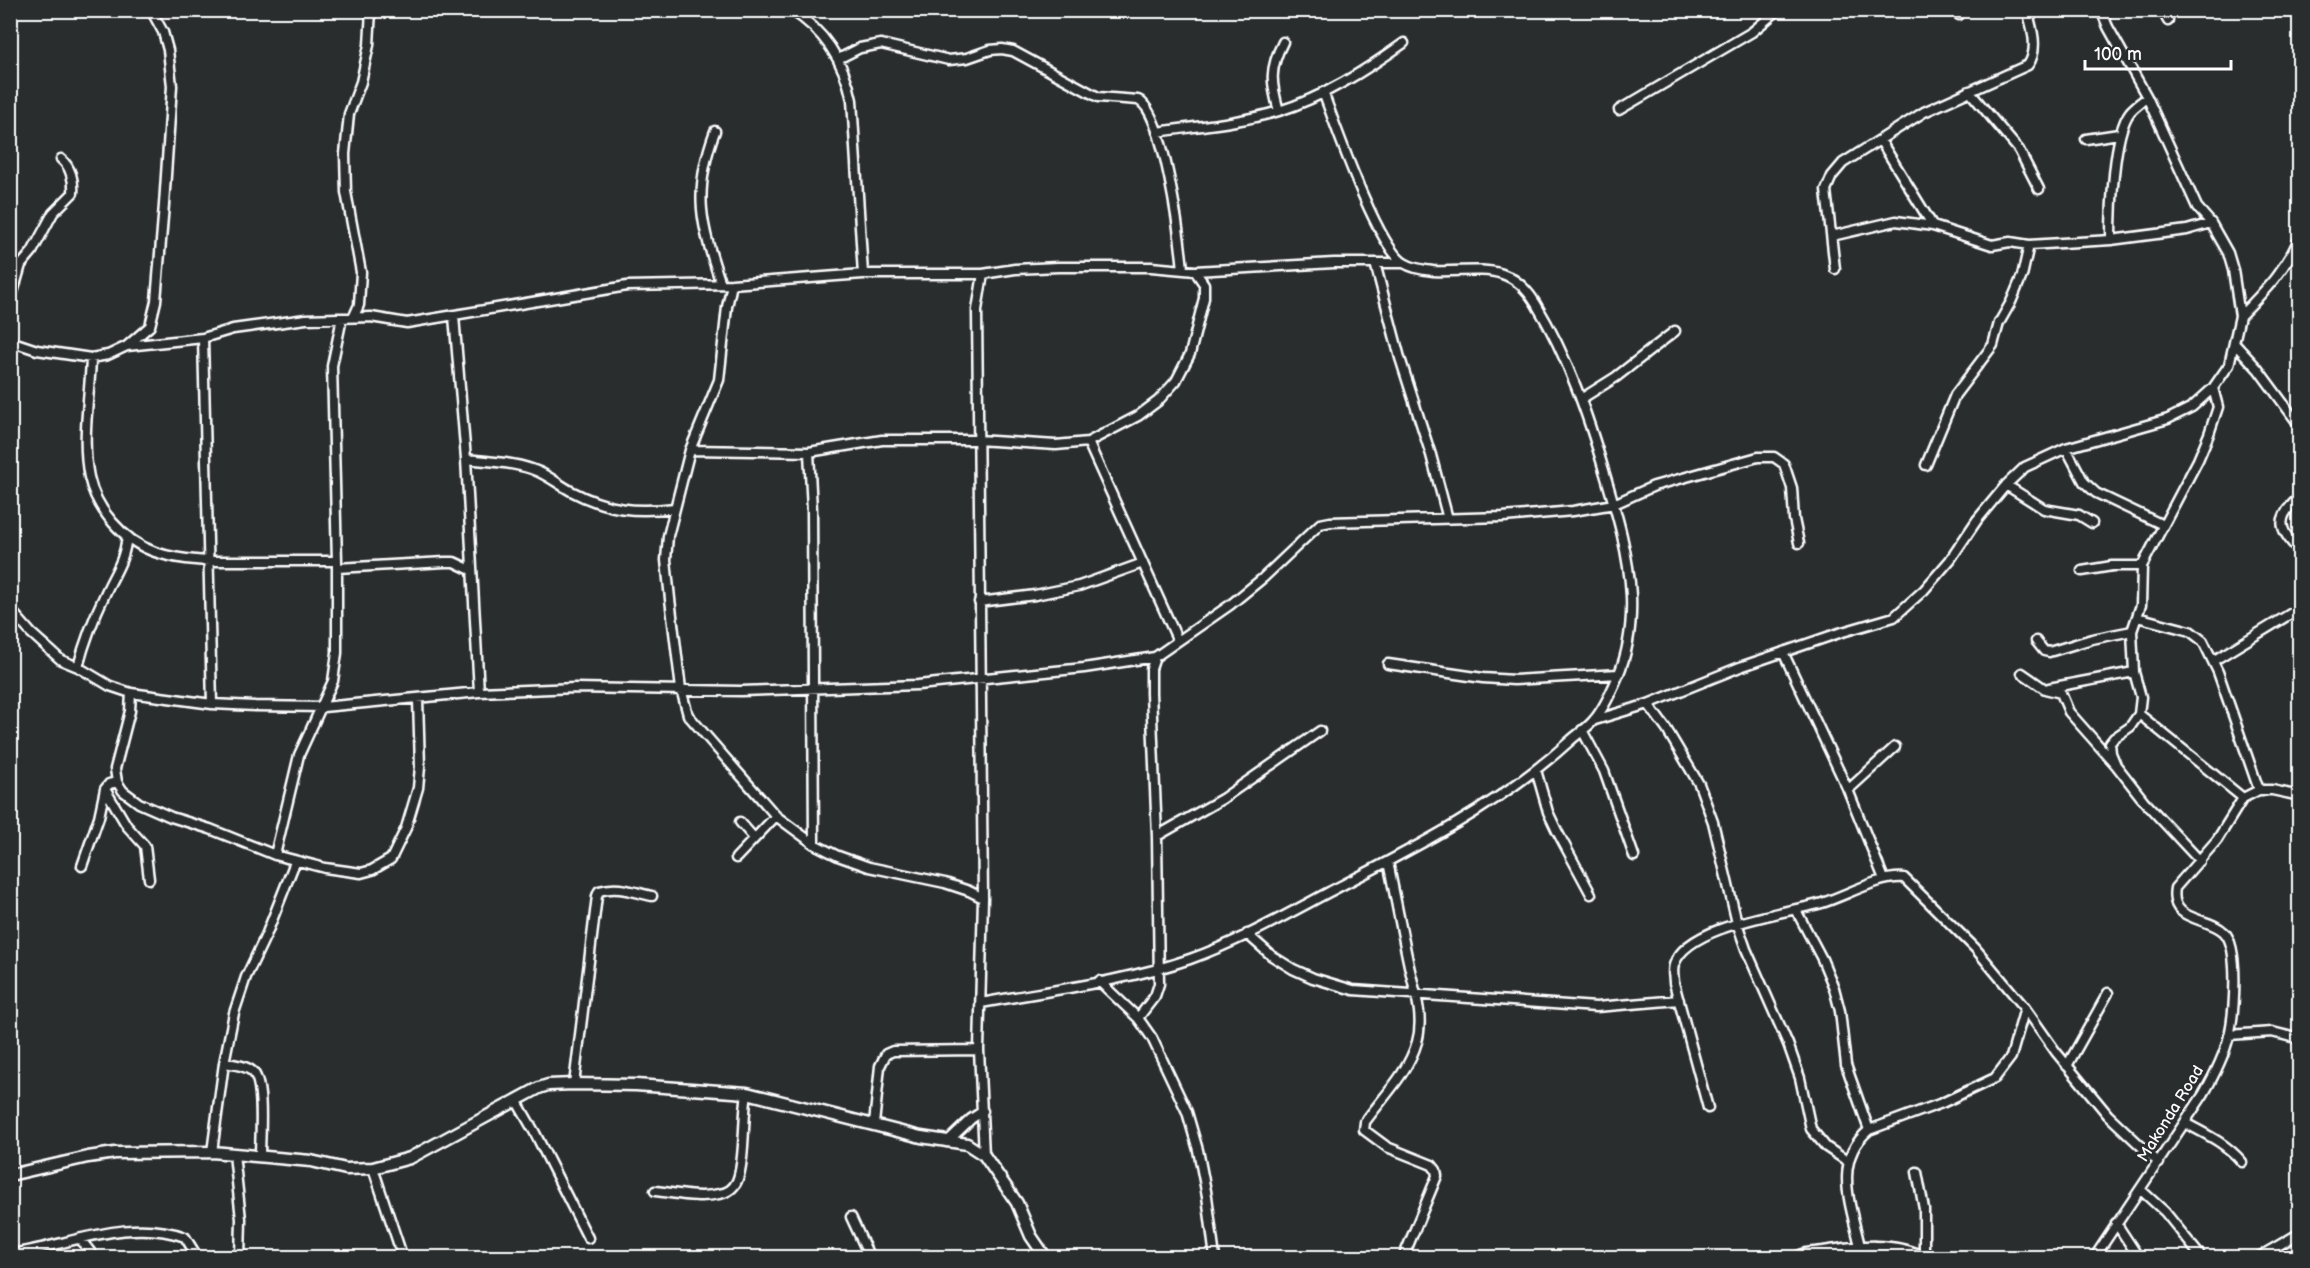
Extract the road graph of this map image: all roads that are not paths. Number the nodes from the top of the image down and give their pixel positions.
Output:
1 (152, 10) edge
2 (371, 10) edge
3 (791, 10) edge
4 (1778, 10) edge
5 (2027, 10) edge
6 (2101, 10) edge
7 (2162, 10) edge
8 (2168, 21) dead end
9 (1282, 42) dead end
10 (1404, 43) dead end
11 (838, 59) junction
12 (1969, 91) junction
13 (1323, 92) junction
14 (2147, 97) junction
15 (1619, 110) dead end
16 (1279, 111) junction
17 (716, 131) dead end
18 (1157, 132) junction
19 (2119, 134) junction
20 (2086, 139) dead end
21 (1880, 140) junction
22 (61, 159) dead end
23 (2039, 189) dead end
24 (2211, 223) junction
25 (1933, 226) junction
26 (1832, 236) junction
27 (2300, 237) edge
28 (2111, 240) junction
29 (2029, 245) junction
30 (1375, 263) junction
31 (1404, 263) junction
32 (1183, 269) junction
33 (1834, 269) dead end
34 (1195, 271) junction
35 (863, 274) junction
36 (983, 274) junction
37 (721, 284) junction
38 (732, 284) junction
39 (10, 303) edge
40 (354, 316) junction
41 (454, 316) junction
42 (2240, 316) junction
43 (342, 318) junction
44 (1675, 331) dead end
45 (203, 338) junction
46 (10, 341) edge
47 (2234, 344) junction
48 (127, 346) junction
49 (91, 358) junction
50 (2213, 388) junction
51 (1581, 399) junction
52 (2300, 426) edge
53 (977, 440) junction
54 (1088, 442) junction
55 (2066, 448) junction
56 (690, 450) junction
57 (809, 452) junction
58 (466, 459) junction
59 (1926, 465) dead end
60 (2006, 485) junction
61 (2300, 497) edge
62 (1614, 504) junction
63 (675, 508) junction
64 (1448, 519) junction
65 (2092, 523) dead end
66 (2163, 525) junction
67 (127, 536) junction
68 (1799, 543) dead end
69 (2300, 551) edge
70 (210, 561) junction
71 (1143, 563) junction
72 (337, 565) junction
73 (2142, 566) junction
74 (471, 570) junction
75 (2082, 571) dead end
76 (979, 602) junction
77 (2300, 608) edge
78 (10, 609) edge
79 (2137, 617) junction
80 (2132, 631) junction
81 (1178, 641) junction
82 (2036, 641) dead end
83 (1783, 652) junction
84 (1155, 657) junction
85 (2213, 661) junction
86 (1388, 664) dead end
87 (78, 667) junction
88 (2134, 672) junction
89 (2022, 673) dead end
90 (1619, 674) junction
91 (981, 678) junction
92 (812, 688) junction
93 (681, 689) junction
94 (2045, 689) junction
95 (479, 692) junction
96 (131, 693) junction
97 (418, 699) junction
98 (212, 704) junction
99 (1648, 704) junction
100 (323, 707) junction
101 (2139, 714) junction
102 (1594, 720) junction
103 (1582, 730) junction
104 (1320, 731) dead end
105 (1895, 747) dead end
106 (2116, 765) junction
107 (1536, 770) junction
108 (117, 782) junction
109 (105, 789) junction
110 (1848, 790) junction
111 (2259, 790) junction
112 (2300, 796) edge
113 (2243, 798) junction
114 (776, 816) junction
115 (740, 822) dead end
116 (1157, 836) junction
117 (754, 838) junction
118 (814, 844) junction
119 (275, 855) junction
120 (1634, 856) dead end
121 (736, 858) dead end
122 (2200, 861) junction
123 (295, 862) junction
124 (1388, 862) junction
125 (82, 866) dead end
126 (149, 879) dead end
127 (1884, 879) junction
128 (1592, 894) dead end
129 (652, 896) dead end
130 (983, 898) junction
131 (1796, 910) junction
132 (1737, 923) junction
133 (1247, 934) junction
134 (1159, 969) junction
135 (1099, 981) junction
136 (1417, 993) junction
137 (2108, 993) dead end
138 (1679, 1000) junction
139 (981, 1002) junction
140 (2025, 1008) junction
141 (1138, 1018) junction
142 (2229, 1035) junction
143 (2300, 1039) edge
144 (979, 1050) junction
145 (224, 1063) junction
146 (2067, 1066) junction
147 (574, 1084) junction
148 (747, 1093) junction
149 (516, 1100) junction
150 (1708, 1108) dead end
151 (982, 1111) junction
152 (2185, 1123) junction
153 (874, 1124) junction
154 (1869, 1130) junction
155 (947, 1142) junction
156 (212, 1152) junction
157 (234, 1154) junction
158 (260, 1155) junction
159 (984, 1155) junction
160 (1847, 1161) junction
161 (2242, 1162) dead end
162 (2159, 1163) junction
163 (372, 1168) junction
164 (1917, 1172) dead end
165 (10, 1175) edge
166 (2141, 1190) junction
167 (655, 1191) dead end
168 (851, 1217) dead end
169 (2116, 1223) junction
170 (2300, 1233) edge
171 (588, 1238) dead end
172 (81, 1240) junction
173 (1860, 1246) junction
174 (10, 1254) edge
175 (2263, 1256) edge
176 (95, 1257) edge
177 (198, 1257) edge
178 (240, 1257) edge
179 (400, 1257) edge
180 (870, 1257) edge
181 (917, 1257) edge
182 (932, 1257) edge
183 (1046, 1257) edge
184 (1215, 1257) edge
185 (1403, 1257) edge
186 (1795, 1257) edge
187 (1925, 1257) edge
188 (2094, 1257) edge
189 (2139, 1257) edge
190 (2202, 1257) edge

1 - 48 street
2 - 40 street
3 - 11 street
4 - 15 street
5 - 12 street
6 - 14 street
7 - 8 street
9 - 16 street
10 - 13 street
11 - 18 street
11 - 35 street
12 - 21 street
12 - 23 street
13 - 16 street
13 - 31 street
14 - 19 street
14 - 24 street
16 - 18 street
17 - 37 street
18 - 32 street
19 - 20 street
19 - 28 street
21 - 25 street
21 - 26 street
22 - 39 street
24 - 28 street
24 - 42 street
25 - 26 street
25 - 29 street
26 - 33 street
27 - 42 street
28 - 29 street
29 - 59 street
30 - 31 street
30 - 34 street
30 - 64 street
31 - 51 street
32 - 34 street
32 - 36 street
34 - 54 street
35 - 36 street
35 - 38 street
36 - 53 street
37 - 38 street
37 - 41 street
38 - 56 street
40 - 41 street
40 - 43 street
41 - 58 street
42 - 47 street
43 - 45 street
43 - 72 street
44 - 51 street
45 - 48 street
45 - 70 street
46 - 49 street
47 - 50 street
47 - 52 street
48 - 49 street
49 - 67 street
50 - 55 street
50 - 66 street
51 - 62 street
53 - 54 street
53 - 57 street
53 - 76 street
54 - 71 street
55 - 60 street
55 - 66 street
56 - 57 street
56 - 63 street
57 - 92 street
58 - 63 street
58 - 74 street
60 - 65 street
60 - 83 street
61 - 69 street
62 - 64 street
62 - 68 street
62 - 90 street
63 - 93 street
64 - 81 street
66 - 73 street
67 - 70 street
67 - 87 street
70 - 72 street
70 - 98 street
71 - 76 street
71 - 81 street
72 - 74 street
72 - 100 street
73 - 75 street
73 - 79 street
74 - 95 street
76 - 91 street
77 - 85 street
78 - 87 street
79 - 80 street
79 - 85 street
80 - 82 street
80 - 88 street
81 - 84 street
83 - 99 street
83 - 110 street
84 - 91 street
84 - 116 street
85 - 111 street
86 - 90 street
87 - 96 street
88 - 94 street
88 - 101 street
89 - 94 street
90 - 102 street
91 - 92 street
91 - 130 street
92 - 93 street
92 - 118 street
93 - 95 street
93 - 114 street
94 - 106 street
95 - 97 street
96 - 98 street
96 - 108 street
97 - 100 street
97 - 123 street
98 - 100 street
99 - 102 street
99 - 132 street
100 - 119 street
101 - 106 street
101 - 113 street
102 - 103 street
103 - 107 street
103 - 120 street
104 - 116 street
105 - 110 street
106 - 122 street
107 - 124 street
107 - 128 street
108 - 109 street
108 - 119 street
109 - 125 street
109 - 126 street
110 - 127 street
111 - 112 street
111 - 113 street
113 - 122 street, Makonda Road
114 - 117 street
114 - 118 street
115 - 117 street
116 - 134 street
117 - 121 street
118 - 130 street
119 - 123 street
122 - 142 street, Makonda Road
123 - 145 street
124 - 133 street
124 - 136 street
127 - 131 street
127 - 140 street
129 - 147 street
130 - 139 street
131 - 132 street
131 - 154 street
132 - 138 street
132 - 160 street
133 - 134 street
133 - 136 street
134 - 135 street
134 - 141 street
135 - 139 street
135 - 141 street
136 - 138 street
136 - 185 street
137 - 146 street
138 - 150 street
139 - 144 street
140 - 146 street
140 - 154 street
141 - 184 street
142 - 143 street
142 - 152 street, Makonda Road
144 - 151 street
144 - 153 street
145 - 156 street
145 - 158 street
146 - 162 street
147 - 148 street
147 - 149 street
148 - 153 street
148 - 167 street
149 - 163 street
149 - 171 street
151 - 155 street
151 - 159 street
152 - 161 street
152 - 162 street, Makonda Road
153 - 155 street
154 - 160 street
155 - 159 street
156 - 157 street
156 - 165 street
157 - 158 street
157 - 178 street
158 - 163 street
159 - 183 street
160 - 173 street
162 - 166 street, Makonda Road
163 - 179 street
164 - 187 street
166 - 169 street, Makonda Road
166 - 190 street
168 - 180 street
169 - 188 street, Makonda Road
169 - 189 street
170 - 175 street
172 - 174 street
172 - 176 street
172 - 177 street
173 - 186 street
173 - 187 street
181 - 182 street

